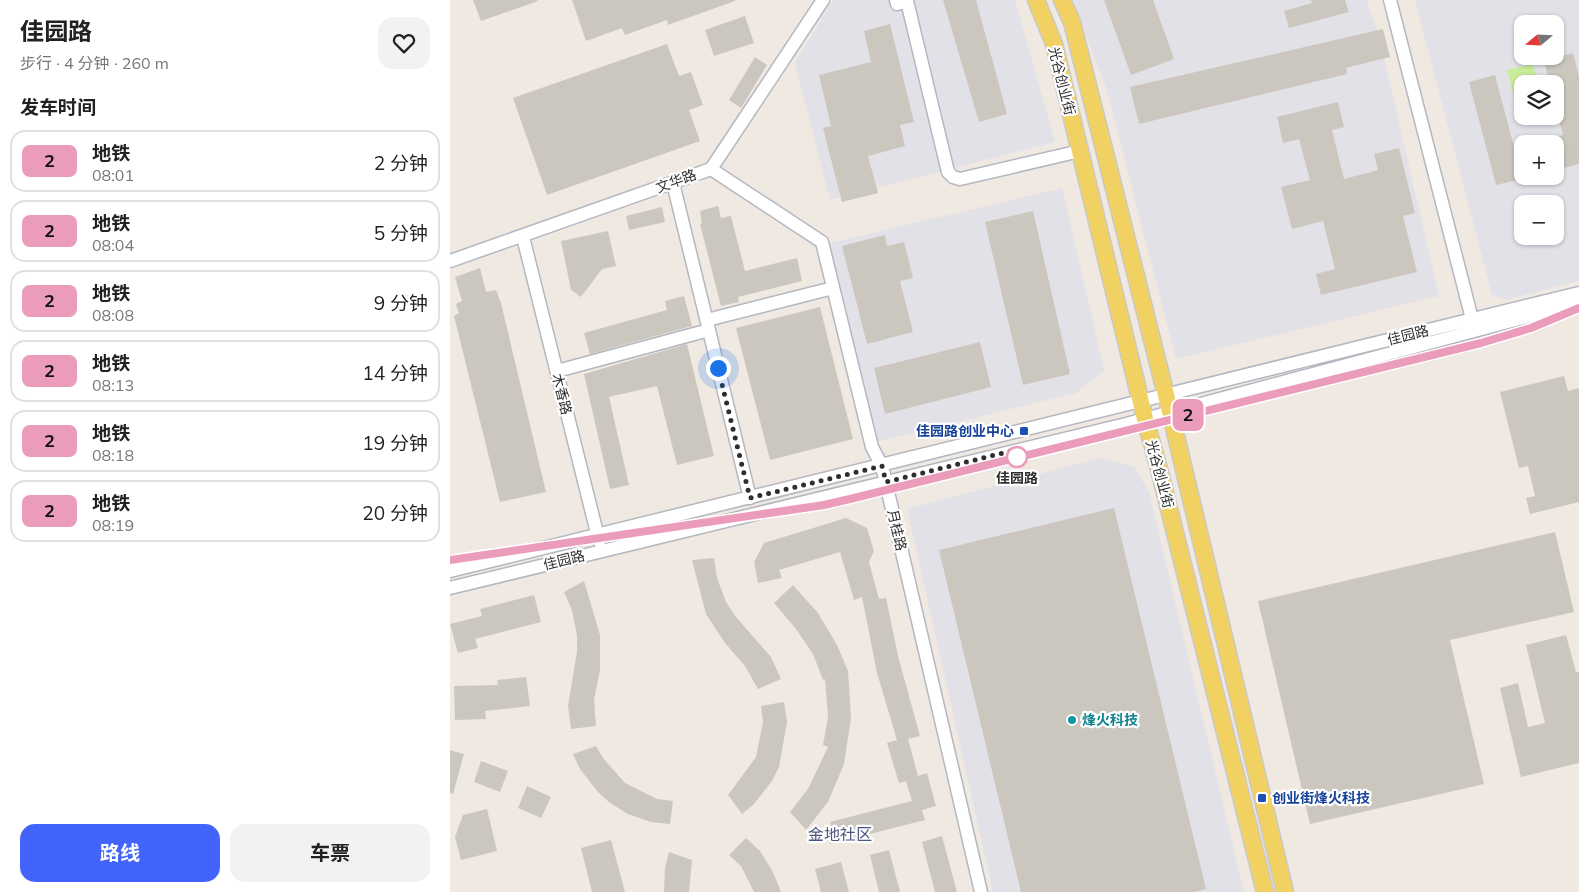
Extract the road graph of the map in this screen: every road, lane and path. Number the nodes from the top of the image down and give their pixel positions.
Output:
1 (823, 0) edge
2 (896, 0) edge
3 (1036, 0) edge
4 (1062, 0) edge
5 (1390, 0) edge
6 (1080, 151) junction
7 (711, 169) junction
8 (673, 183) junction
9 (523, 237) junction
10 (450, 261) edge
11 (833, 288) junction
12 (1579, 293) edge
13 (1579, 304) edge
14 (1472, 319) junction
15 (708, 325) junction
16 (557, 371) junction
17 (1164, 394) junction
18 (1140, 400) junction
19 (1170, 411) junction
20 (1145, 418) junction
21 (882, 466) junction
22 (886, 482) junction
23 (750, 498) junction
24 (598, 535) junction
25 (602, 551) junction
26 (450, 572) edge
27 (450, 588) edge
28 (981, 892) edge
29 (1265, 892) edge
30 (1285, 892) edge

1 - 7 street, 文华路
2 - 6 street
3 - 6 main road, 光谷创业街
4 - 17 main road, 光谷创业街
5 - 14 street
6 - 18 main road, 光谷创业街
7 - 8 street, 文华路
7 - 11 street, 月桂路
8 - 9 street, 文华路
8 - 15 street
9 - 10 street, 文华路
9 - 16 street, 木香路
11 - 15 street
11 - 21 street, 月桂路
12 - 14 street, 佳园路
13 - 19 street, 佳园路
14 - 17 street, 佳园路
15 - 16 street
15 - 23 street
16 - 24 street, 木香路
17 - 18 street, 佳园路
17 - 19 main road, 光谷创业街
18 - 20 main road, 光谷创业街
18 - 21 street, 佳园路
19 - 20 street, 佳园路
19 - 30 main road, 光谷创业街
20 - 22 street, 佳园路
20 - 29 main road, 光谷创业街
21 - 22 street, 月桂路
21 - 23 street, 佳园路
22 - 25 street, 佳园路
22 - 28 street, 月桂路
23 - 24 street, 佳园路
24 - 25 street, 木香路
24 - 26 street, 佳园路
25 - 27 street, 佳园路

